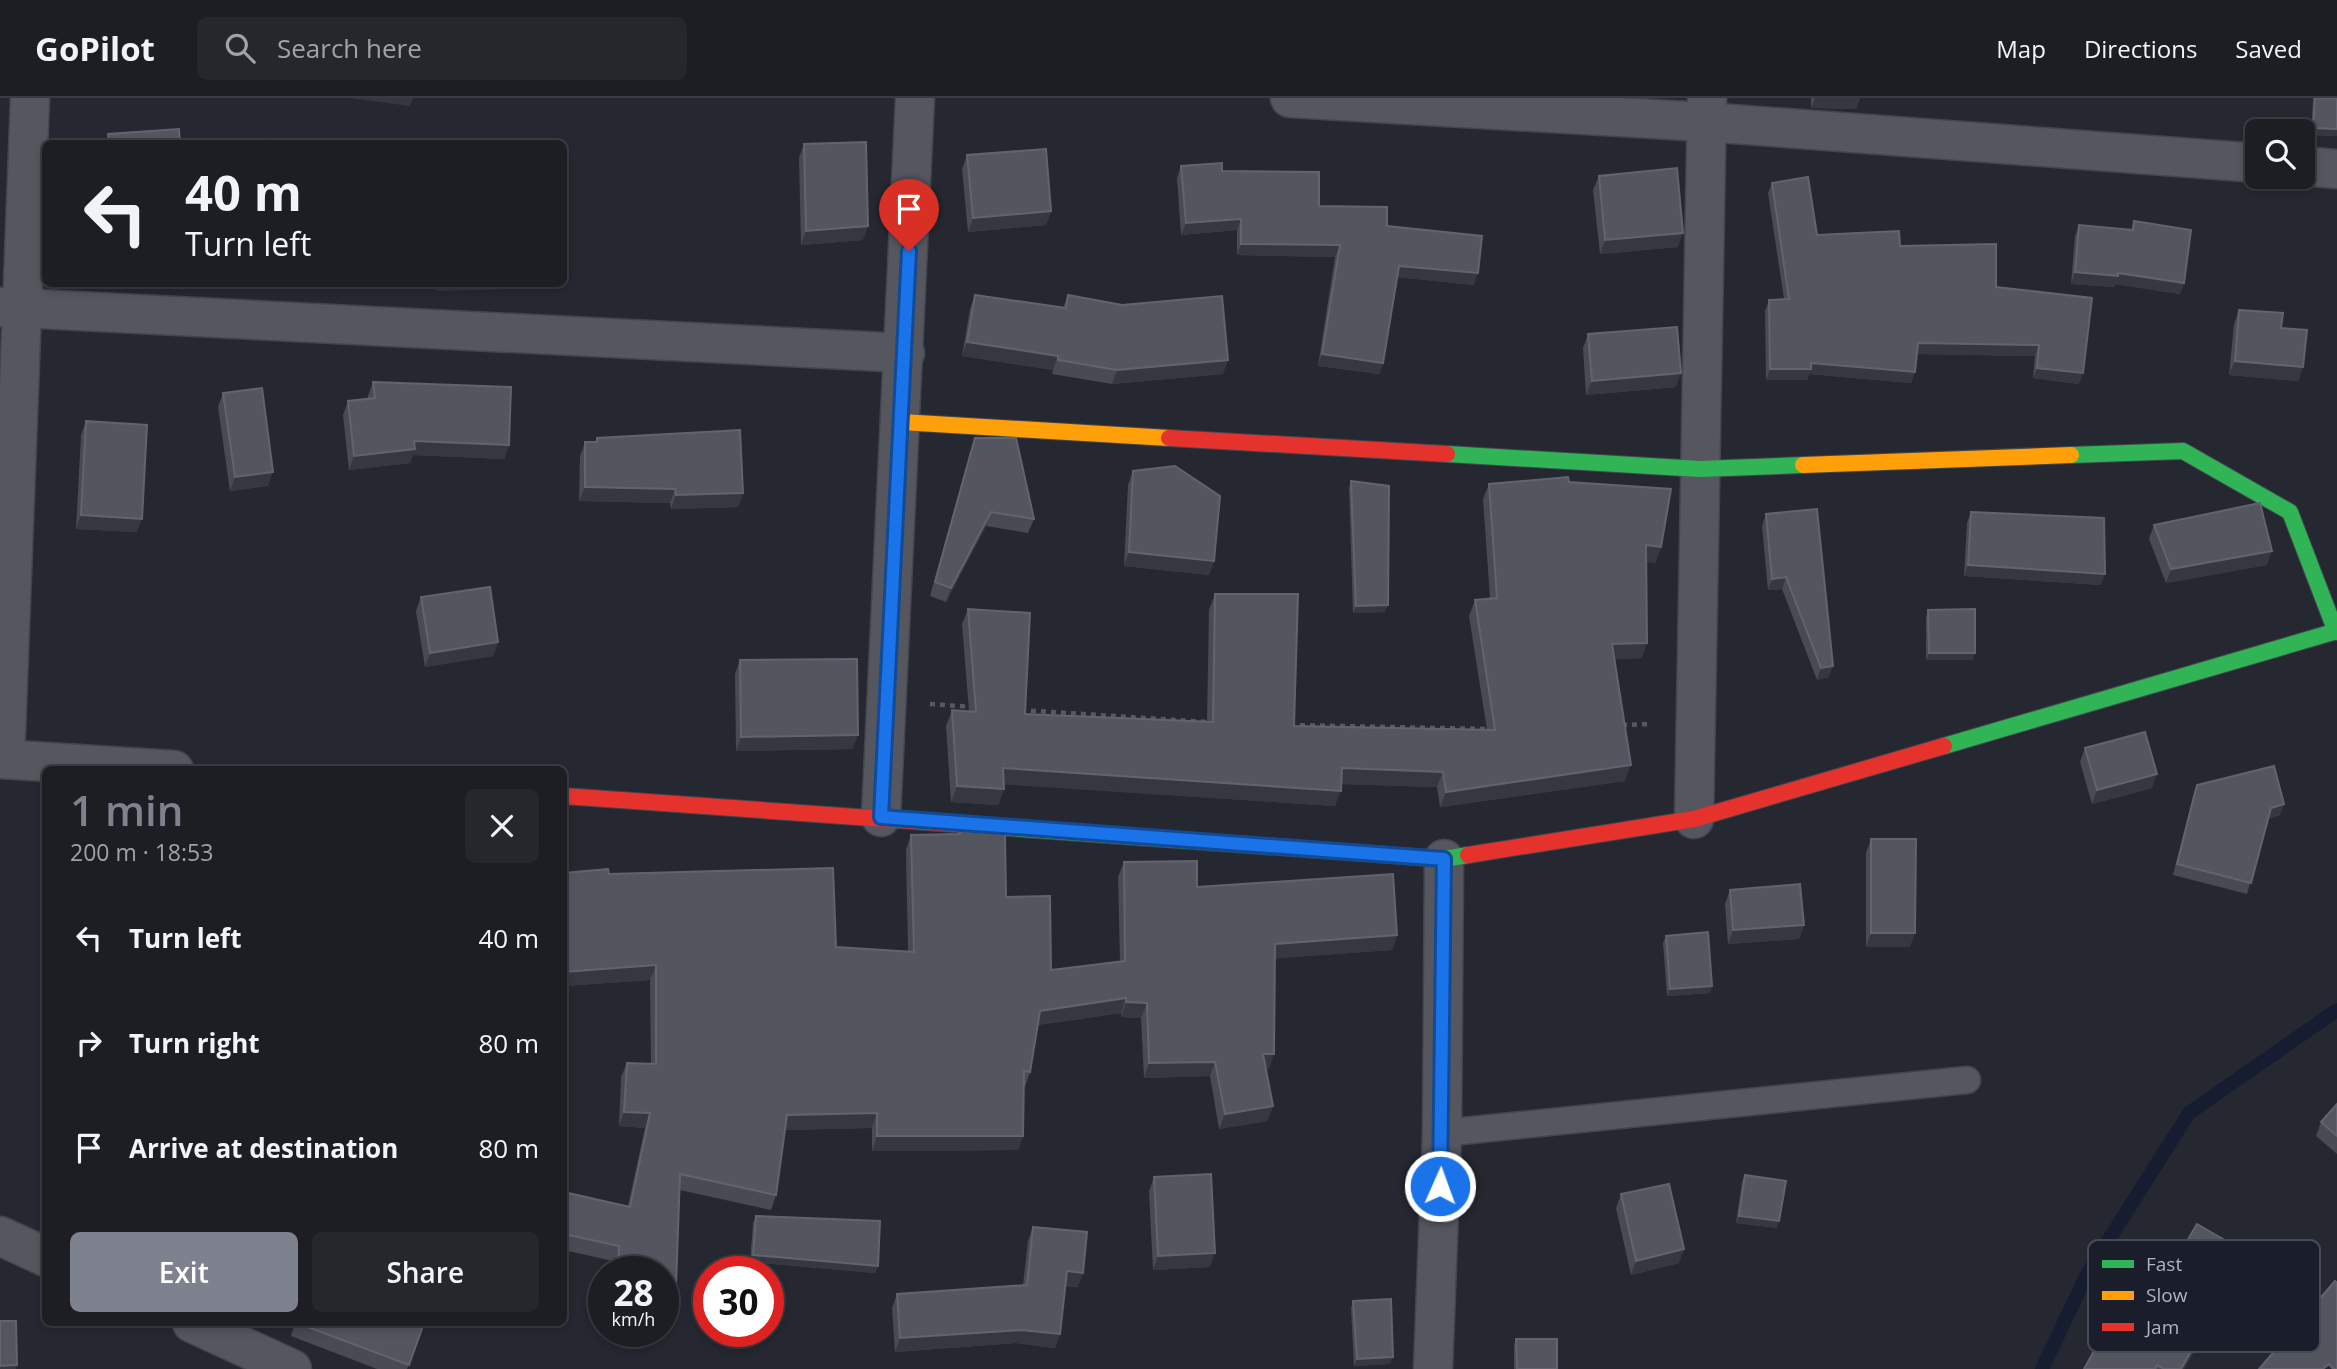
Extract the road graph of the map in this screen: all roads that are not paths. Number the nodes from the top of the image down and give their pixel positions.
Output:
1 (30, 98) edge
2 (915, 98) edge
3 (1290, 98) edge
4 (1706, 110) edge
5 (2245, 162) edge
6 (2315, 167) edge
7 (2337, 169) edge
8 (11, 307) edge
9 (905, 353) junction
10 (901, 422) junction
11 (1700, 469) junction
12 (2336, 631) edge
13 (2, 759) edge
14 (111, 766) edge
15 (567, 796) edge
16 (881, 817) junction
17 (1694, 819) junction
18 (1444, 859) junction
19 (1967, 1080) dead end
20 (1442, 1133) junction
21 (0, 1236) edge
22 (42, 1255) edge
23 (199, 1326) edge
24 (292, 1369) edge
25 (1433, 1369) edge

1 - 8 street
2 - 9 street
3 - 4 street
4 - 5 street
4 - 11 street
6 - 7 street
8 - 9 street
8 - 13 street
9 - 10 street
10 - 11 street
10 - 16 street
11 - 12 street
11 - 17 street
12 - 17 street
13 - 14 street
15 - 16 street
16 - 18 street
17 - 18 street
18 - 20 street
19 - 20 lane
20 - 25 street
21 - 22 street
23 - 24 street

